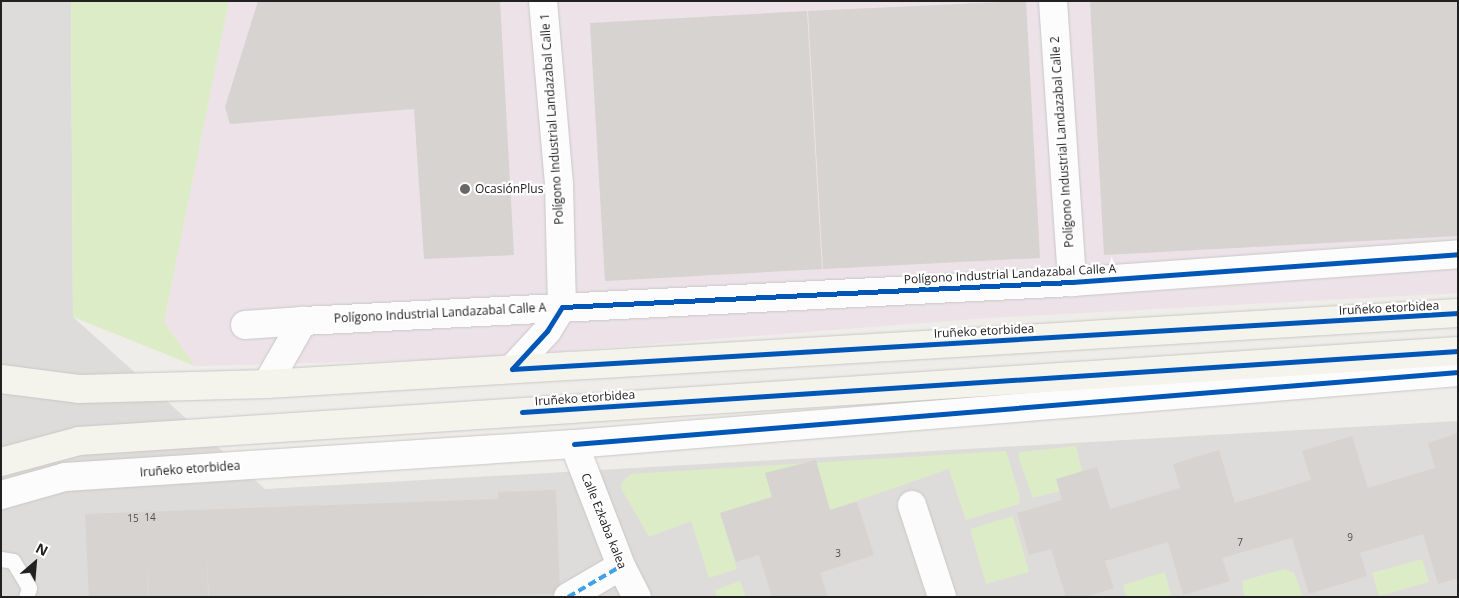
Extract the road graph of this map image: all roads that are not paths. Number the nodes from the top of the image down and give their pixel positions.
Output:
1 (543, 1) edge
2 (1053, 1) edge
3 (1458, 254) edge
4 (1072, 282) junction
5 (562, 307) junction
6 (1458, 313) edge
7 (303, 321) junction
8 (245, 325) dead end
9 (1458, 350) edge
10 (512, 369) junction
11 (1458, 372) edge
12 (1, 380) edge
13 (267, 384) junction
14 (574, 444) junction
15 (1, 462) edge
16 (1, 495) edge
17 (912, 505) dead end
18 (1, 558) edge
19 (621, 566) junction
20 (26, 597) edge
21 (568, 597) edge
22 (637, 597) edge
23 (942, 597) edge

1 - 5 street, Polígono Industrial Landazabal Calle 1
2 - 4 street, Polígono Industrial Landazabal Calle 2
3 - 4 street, Polígono Industrial Landazabal Calle A
4 - 5 street, Polígono Industrial Landazabal Calle A
5 - 7 street, Polígono Industrial Landazabal Calle A
5 - 10 street
6 - 10 main road, Iruñeko etorbidea
7 - 8 street, Polígono Industrial Landazabal Calle A
7 - 13 street
9 - 15 main road, Iruñeko etorbidea
10 - 13 main road, Iruñeko etorbidea
11 - 14 street, Iruñeko etorbidea
12 - 13 main road, Iruñeko etorbidea
14 - 16 street, Iruñeko etorbidea
14 - 19 street, Calle Ezkaba kalea
17 - 23 street
18 - 20 lane
19 - 21 street
19 - 22 street, Calle Ezkaba kalea

